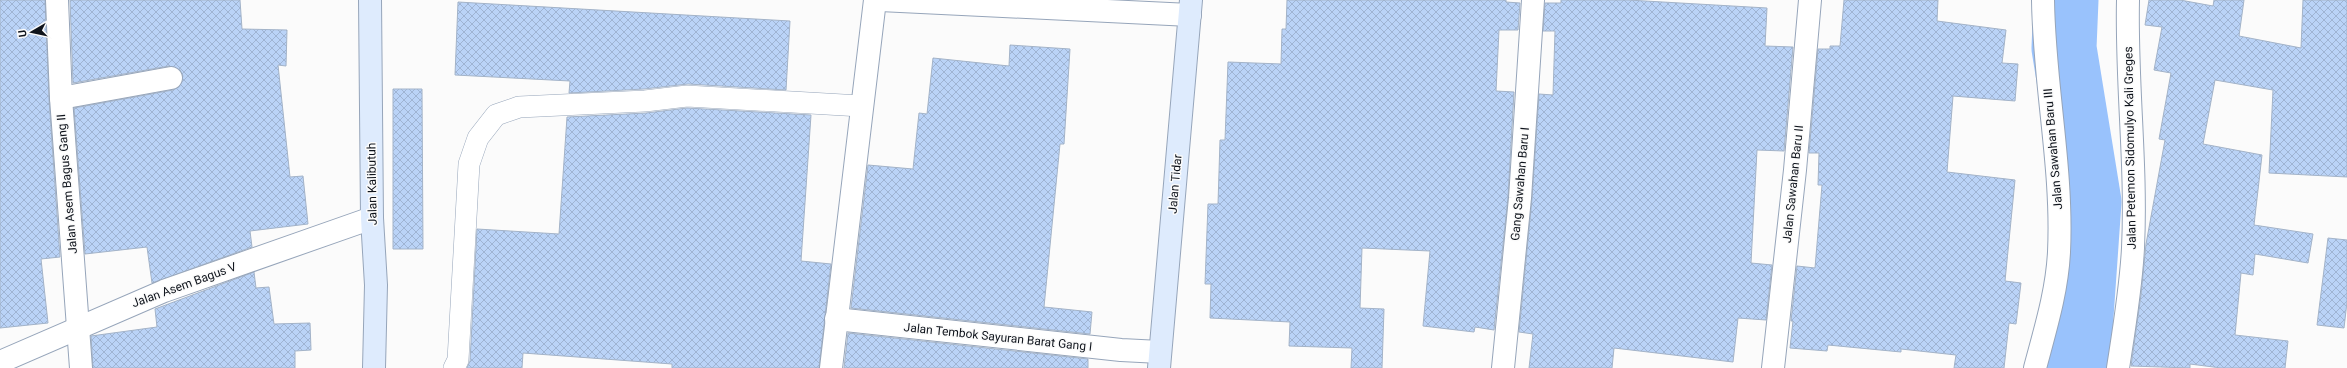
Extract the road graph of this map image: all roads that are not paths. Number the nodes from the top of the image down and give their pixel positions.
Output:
1 (57, 0) edge
2 (370, 0) edge
3 (875, 0) edge
4 (880, 0) edge
5 (1533, 0) edge
6 (1810, 0) edge
7 (2043, 0) edge
8 (2128, 0) edge
9 (1190, 8) edge
10 (171, 78) dead end
11 (61, 98) junction
12 (861, 106) junction
13 (372, 218) junction
14 (836, 320) junction
15 (79, 326) junction
16 (1159, 360) edge
17 (0, 362) edge
18 (81, 368) edge
19 (374, 368) edge
20 (454, 368) edge
21 (831, 368) edge
22 (1503, 368) edge
23 (1773, 368) edge
24 (2035, 368) edge
25 (2118, 368) edge

1 - 11 street, Jalan Asem Bagus Gang II
2 - 13 street, Jalan Kalibutuh
3 - 12 street
4 - 9 street
5 - 22 street, Gang Sawahan Baru I
6 - 23 street, Jalan Sawahan Baru II
7 - 24 street, Jalan Sawahan Baru III
8 - 25 street, Jalan Petemon Sidomulyo Kali Greges
9 - 16 street, Jalan Tidar
10 - 11 street
11 - 15 street, Jalan Asem Bagus Gang II
12 - 14 street
12 - 20 lane
13 - 15 street, Jalan Asem Bagus V
13 - 19 street, Jalan Kalibutuh
14 - 16 street, Jalan Tembok Sayuran Barat Gang I
14 - 21 street
15 - 17 street, Jalan Asem Bagus V
15 - 18 street, Jalan Asem Bagus Gang II

